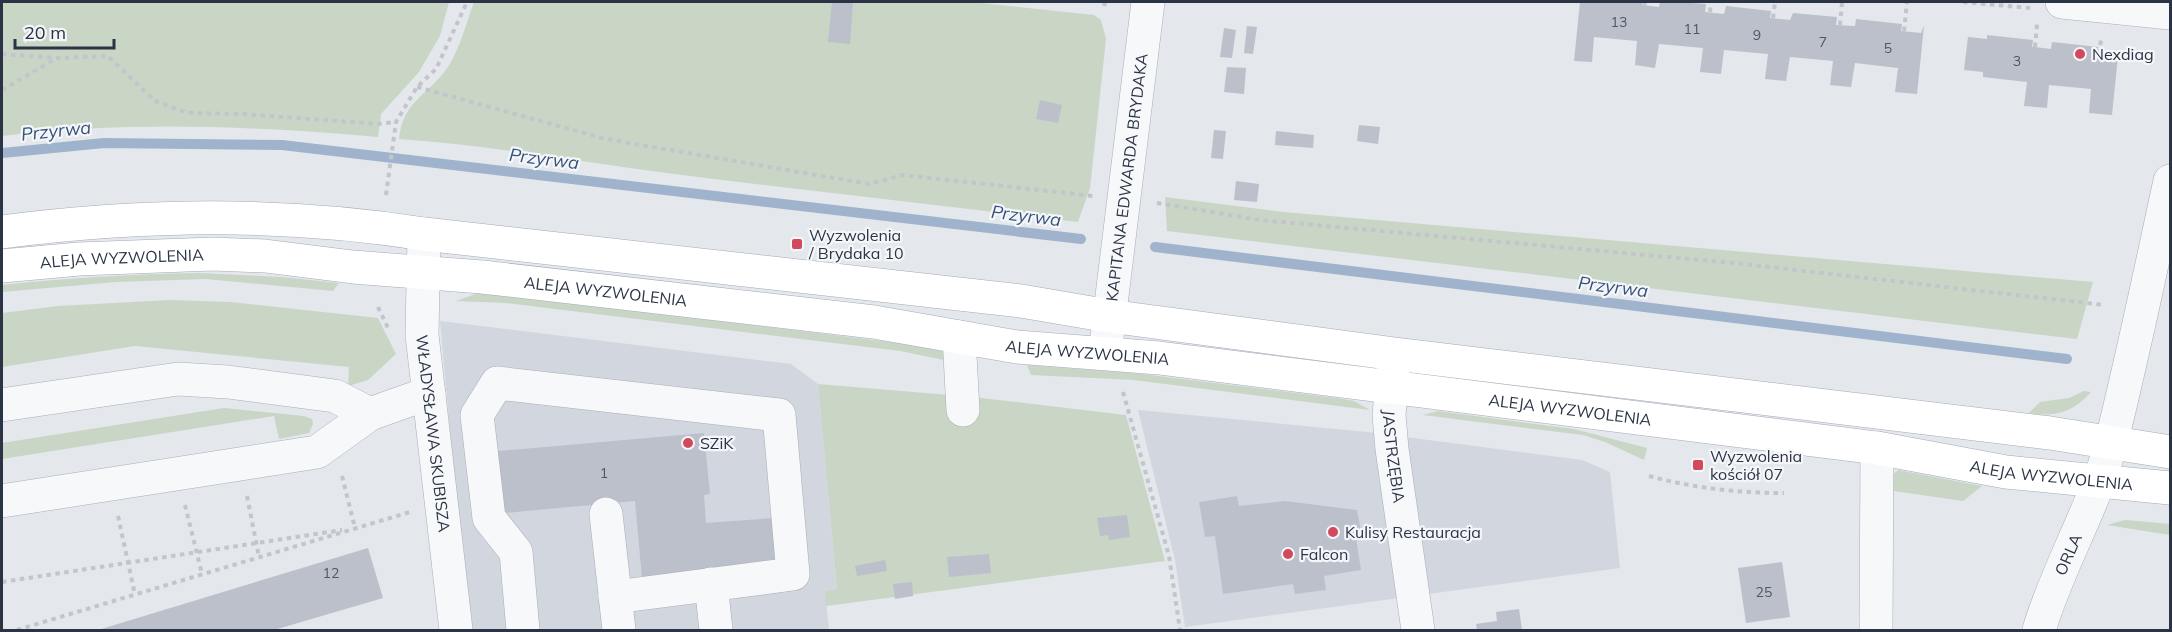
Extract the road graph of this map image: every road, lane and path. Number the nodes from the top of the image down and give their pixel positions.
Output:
1 (466, 2) edge
2 (1148, 2) edge
3 (1711, 2) edge
4 (1775, 2) edge
5 (1842, 2) edge
6 (1907, 2) edge
7 (2050, 8) edge
8 (1710, 12) dead end
9 (2170, 13) edge
10 (1773, 18) dead end
11 (1840, 25) dead end
12 (1904, 31) dead end
13 (2035, 47) dead end
14 (2, 54) edge
15 (58, 58) junction
16 (417, 87) junction
17 (2, 90) edge
18 (396, 123) junction
19 (2170, 181) edge
20 (386, 193) dead end
21 (1099, 196) dead end
22 (1149, 202) dead end
23 (2, 232) edge
24 (424, 234) junction
25 (2, 267) edge
26 (424, 274) junction
27 (2104, 305) dead end
28 (1109, 316) junction
29 (959, 337) junction
30 (1105, 353) junction
31 (1395, 354) junction
32 (1391, 387) junction
33 (1123, 392) dead end
34 (429, 393) junction
35 (2, 405) edge
36 (963, 410) dead end
37 (370, 414) junction
38 (2110, 444) junction
39 (325, 446) junction
40 (1877, 448) junction
41 (2170, 452) edge
42 (241, 464) junction
43 (178, 473) junction
44 (1649, 476) dead end
45 (2098, 480) junction
46 (110, 484) junction
47 (2170, 488) edge
48 (1784, 493) dead end
49 (2, 501) edge
50 (414, 510) dead end
51 (606, 514) dead end
52 (357, 527) junction
53 (256, 543) junction
54 (196, 552) junction
55 (259, 557) junction
56 (128, 562) junction
57 (202, 574) junction
58 (2, 582) edge
59 (711, 584) junction
60 (135, 595) junction
61 (615, 597) junction
62 (17, 630) edge
63 (456, 630) edge
64 (524, 630) edge
65 (619, 630) edge
66 (716, 630) edge
67 (1180, 630) edge
68 (1418, 630) edge
69 (1876, 630) edge
70 (2039, 630) edge

1 - 16 path
2 - 28 street, KAPITANA EDWARDA BRYDAKA
3 - 8 path
4 - 10 path
5 - 11 path
6 - 12 path
7 - 9 street
7 - 13 path
14 - 15 path
15 - 17 path
15 - 18 path
16 - 18 path
16 - 21 path
18 - 20 path
19 - 38 street, ORLA
22 - 27 path
23 - 24 main road, ALEJA WYZWOLENIA
24 - 26 street, WŁADYSŁAWA SKUBISZA
24 - 28 main road, ALEJA WYZWOLENIA
25 - 26 main road, ALEJA WYZWOLENIA
26 - 29 main road, ALEJA WYZWOLENIA
26 - 34 street, WŁADYSŁAWA SKUBISZA
28 - 30 street, KAPITANA EDWARDA BRYDAKA
28 - 31 main road, ALEJA WYZWOLENIA
29 - 30 main road, ALEJA WYZWOLENIA
29 - 36 street
30 - 32 main road, ALEJA WYZWOLENIA
31 - 32 street, JASTRZĘBIA
31 - 38 main road, ALEJA WYZWOLENIA
32 - 40 main road, ALEJA WYZWOLENIA
32 - 68 street, JASTRZĘBIA
33 - 67 path
34 - 37 street
34 - 63 street, WŁADYSŁAWA SKUBISZA
35 - 37 street
37 - 39 street
38 - 41 main road, ALEJA WYZWOLENIA
38 - 45 street, ORLA
39 - 42 street
39 - 52 path
40 - 45 main road, ALEJA WYZWOLENIA
40 - 69 street
42 - 43 street
42 - 53 path
43 - 46 street
43 - 54 path
44 - 48 path
45 - 47 main road, ALEJA WYZWOLENIA
45 - 70 street, ORLA
46 - 49 street
46 - 56 path
50 - 52 path
51 - 61 street
52 - 53 path
52 - 55 path
53 - 54 path
53 - 55 path
54 - 56 path
54 - 57 path
55 - 57 path
56 - 58 path
56 - 60 path
57 - 60 path
59 - 61 street
59 - 64 street
59 - 66 street
60 - 62 path
61 - 65 street

